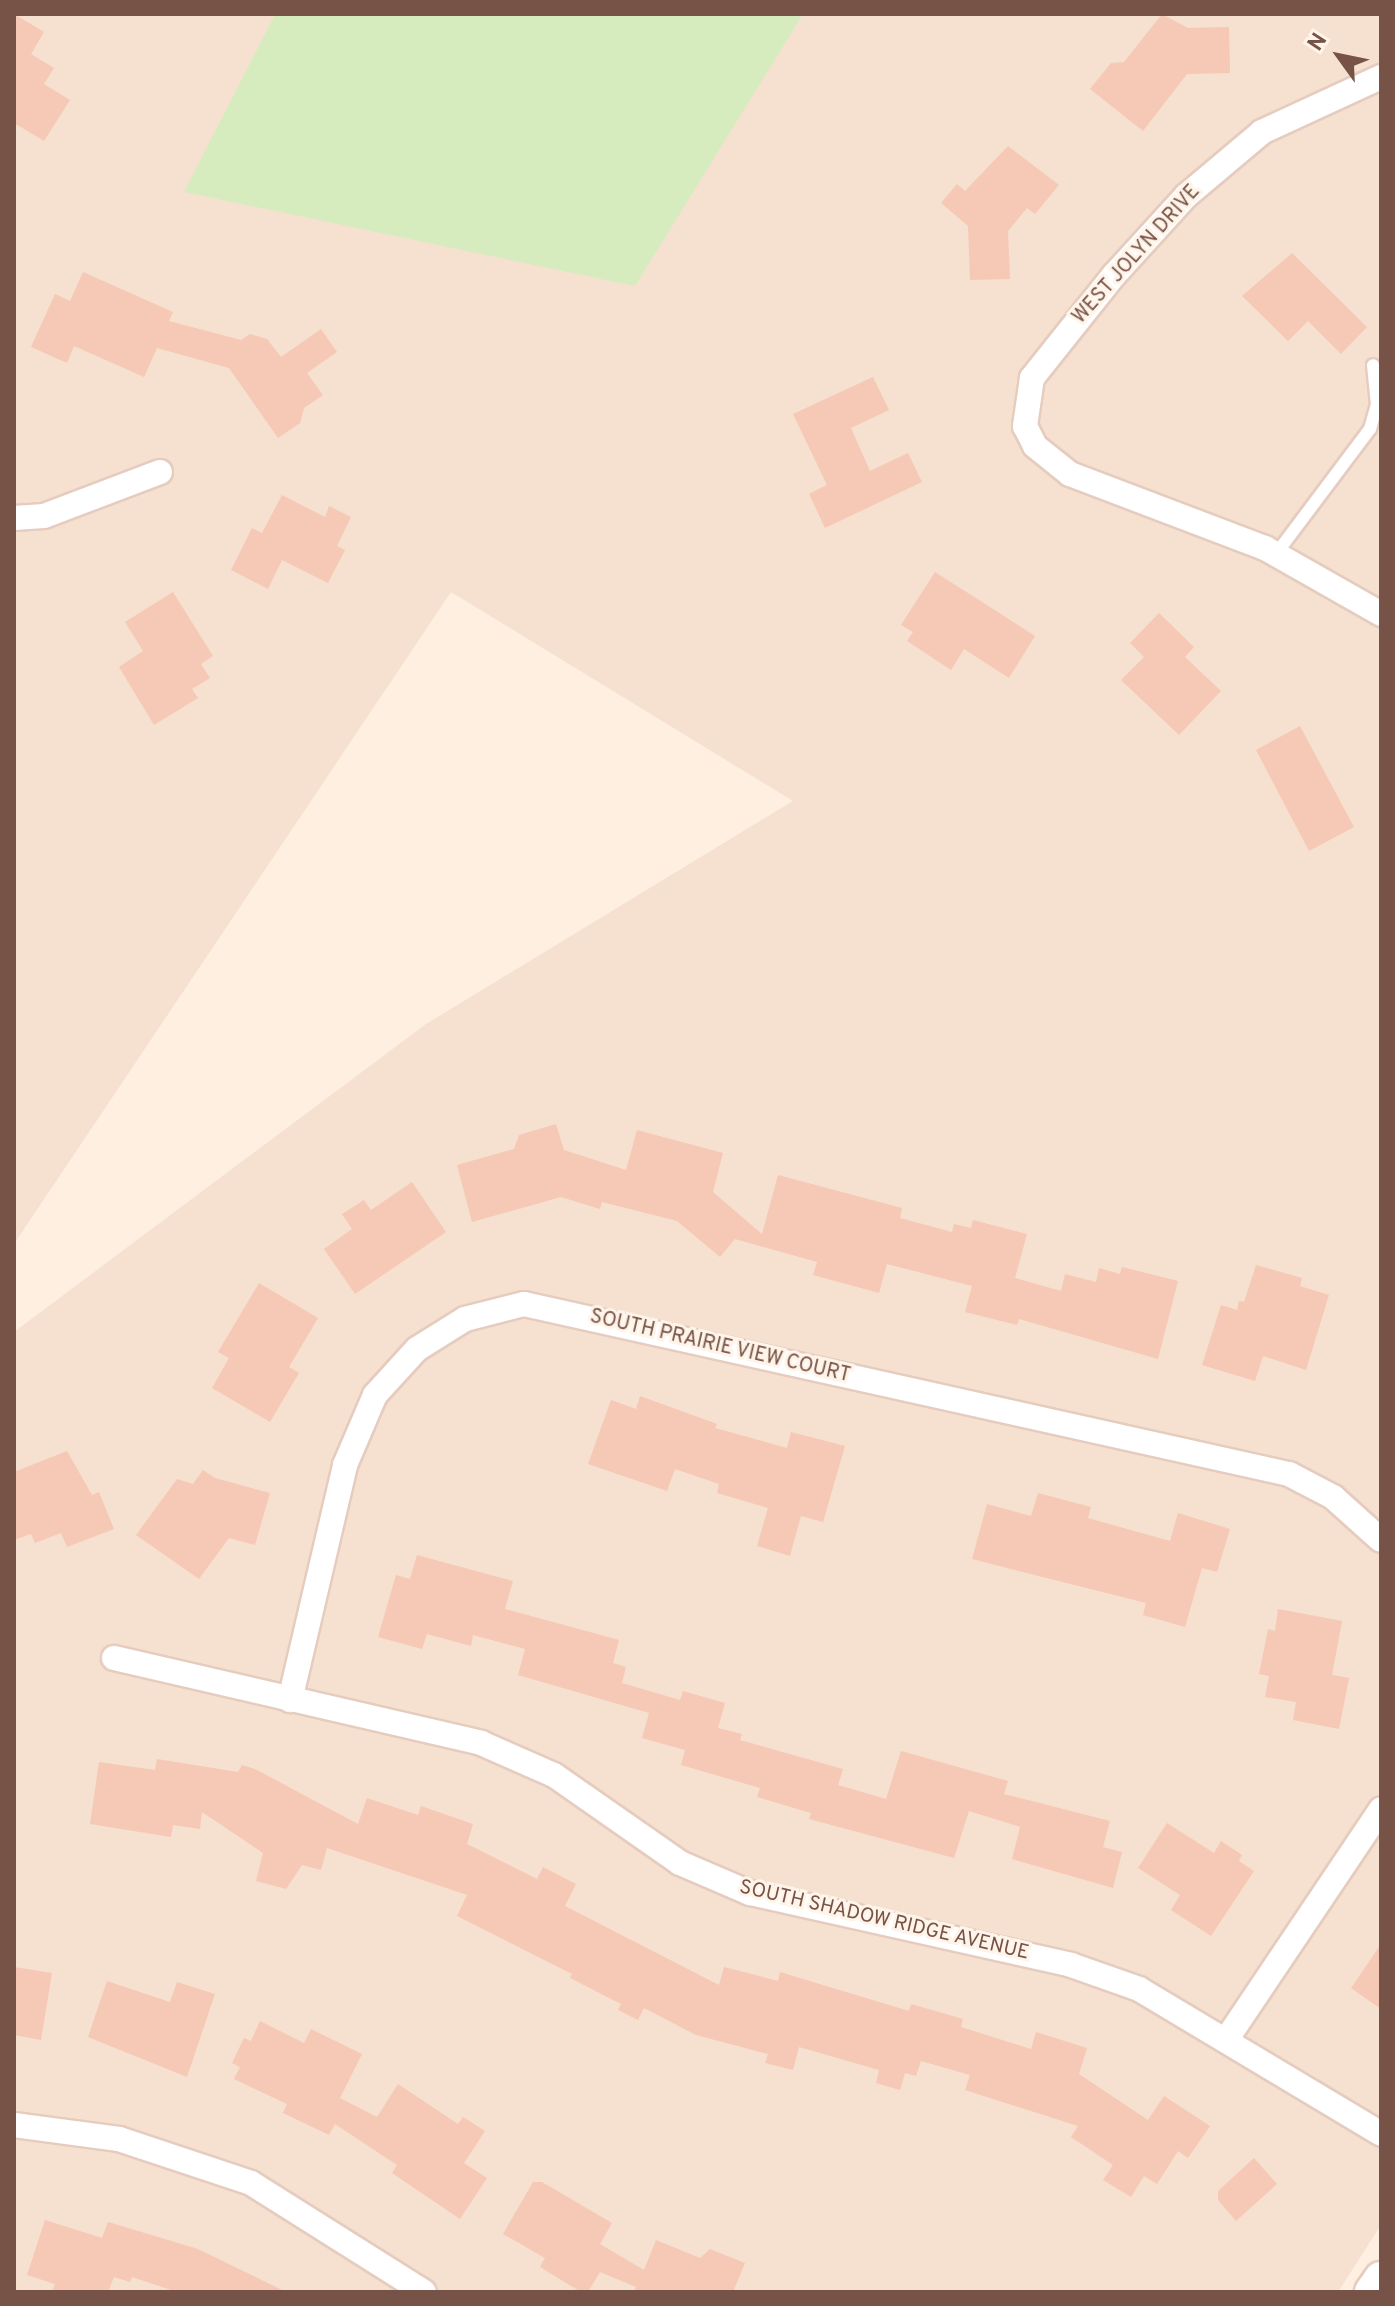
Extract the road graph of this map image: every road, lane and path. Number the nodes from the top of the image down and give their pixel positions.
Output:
1 (1381, 77) edge
2 (1373, 365) dead end
3 (160, 472) dead end
4 (14, 518) edge
5 (1276, 554) junction
6 (1381, 614) edge
7 (1381, 1540) edge
8 (114, 1658) dead end
9 (290, 1700) junction
10 (1381, 1809) edge
11 (1226, 2040) junction
12 (14, 2125) edge
13 (1381, 2134) edge
14 (1381, 2279) edge
15 (424, 2292) edge
16 (1372, 2292) edge

1 - 5 street, WEST JOLYN DRIVE
2 - 5 lane
3 - 4 street
5 - 6 street
7 - 9 street, SOUTH PRAIRIE VIEW COURT
8 - 9 street, SOUTH SHADOW RIDGE AVENUE
9 - 11 street, SOUTH SHADOW RIDGE AVENUE
10 - 11 street
11 - 13 street, SOUTH SHADOW RIDGE AVENUE
12 - 15 street
14 - 16 main road

